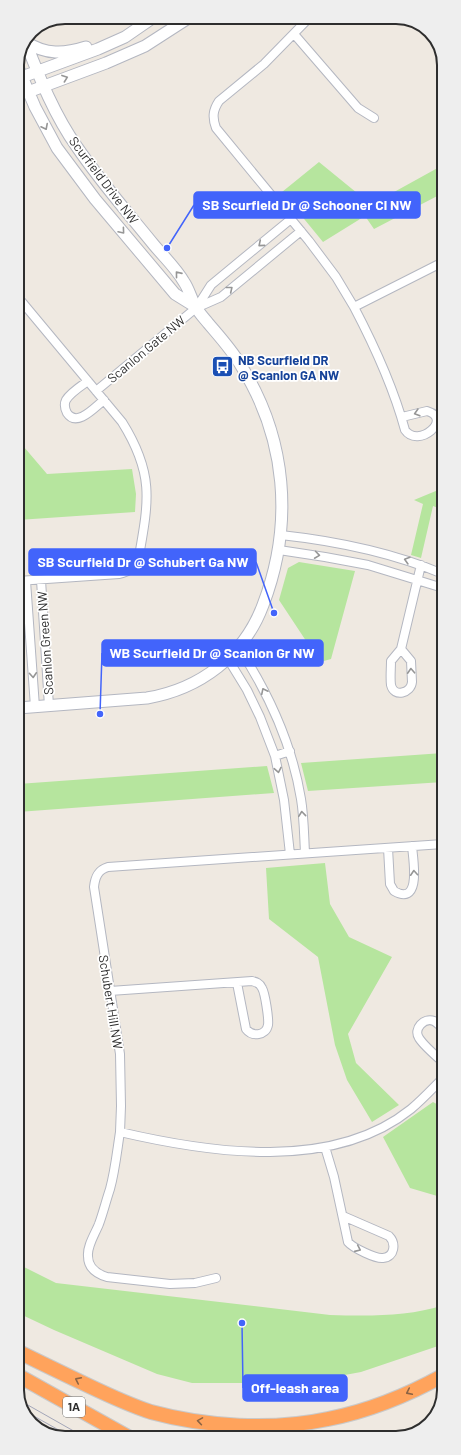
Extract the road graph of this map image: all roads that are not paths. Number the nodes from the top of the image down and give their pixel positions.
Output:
1 (144, 24) edge
2 (179, 24) edge
3 (303, 24) edge
4 (294, 34) junction
5 (125, 37) junction
6 (30, 44) edge
7 (28, 47) edge
8 (37, 72) junction
9 (24, 76) edge
10 (24, 82) edge
11 (44, 86) junction
12 (28, 92) junction
13 (374, 118) dead end
14 (291, 219) junction
15 (301, 231) junction
16 (437, 265) edge
17 (24, 304) edge
18 (354, 307) junction
19 (196, 308) junction
20 (88, 381) junction
21 (96, 390) junction
22 (104, 400) junction
23 (402, 417) dead end
24 (281, 535) junction
25 (357, 547) junction
26 (279, 550) junction
27 (354, 562) junction
28 (421, 564) junction
29 (437, 571) edge
30 (418, 579) junction
31 (26, 580) joint
32 (41, 580) junction
33 (437, 586) edge
34 (238, 648) junction
35 (402, 649) junction
36 (228, 659) junction
37 (49, 706) junction
38 (35, 707) junction
39 (24, 708) edge
40 (290, 751) junction
41 (275, 756) junction
42 (437, 844) edge
43 (412, 846) junction
44 (388, 848) junction
45 (305, 853) junction
46 (290, 854) junction
47 (238, 982) junction
48 (110, 991) junction
49 (437, 1023) edge
50 (437, 1057) edge
51 (437, 1084) edge
52 (120, 1132) junction
53 (325, 1147) junction
54 (343, 1216) junction
55 (216, 1278) dead end
56 (24, 1355) edge
57 (437, 1378) edge
58 (24, 1379) edge
59 (117, 1431) edge

1 - 5 street
11 -> 2 street
3 - 4 street
4 - 13 street
4 - 14 street
5 - 6 street
5 - 8 street
7 - 8 street, Scurfield Drive NW
8 - 9 street
8 - 11 street, Scurfield Drive NW
10 - 12 street, Scurfield Drive NW
11 - 12 street
19 -> 11 street, Scurfield Drive NW
12 -> 19 street, Scurfield Drive NW
14 - 15 street
14 -> 19 street
15 - 18 street
19 -> 15 street
16 - 18 street
17 - 20 street, Scanlon Green NW
18 - 23 street
19 - 21 street, Scanlon Gate NW
19 - 24 street, Scurfield Drive NW
20 - 21 street, Scanlon Green NW
20 - 22 street
21 - 22 street, Scanlon Green NW
22 - 32 street, Scanlon Green NW
24 - 25 street
24 - 26 street, Scurfield Drive NW
25 - 27 street
28 -> 25 street
26 -> 27 street
26 - 34 street, Scurfield Drive NW
27 - 30 street
28 - 29 street
28 - 30 street
30 - 33 street
30 - 35 street
31 - 32 street, Scanlon Green NW
31 -> 38 street, Scanlon Green NW
32 - 37 street, Scanlon Green NW
34 - 36 street, Scurfield Drive NW
40 -> 34 street
35 -> 35 street
36 - 37 street, Scurfield Drive NW
36 - 41 street
37 - 38 street, Scurfield Drive NW
38 - 39 street, Scurfield Drive NW
40 - 41 street
45 -> 40 street
41 -> 46 street
42 - 43 street, Schubert Hill NW
43 - 44 street, Schubert Hill NW
44 -> 43 street
44 - 45 street, Schubert Hill NW
45 - 46 street, Schubert Hill NW
46 - 48 street, Schubert Hill NW
47 - 47 street
47 - 48 street
48 - 52 street, Schubert Hill NW
49 - 50 street
51 - 53 street
52 - 53 street
52 - 55 street, Schubert Hill NW
53 - 54 street
54 -> 54 street
57 -> 56 highway
58 - 59 highway, 1A

